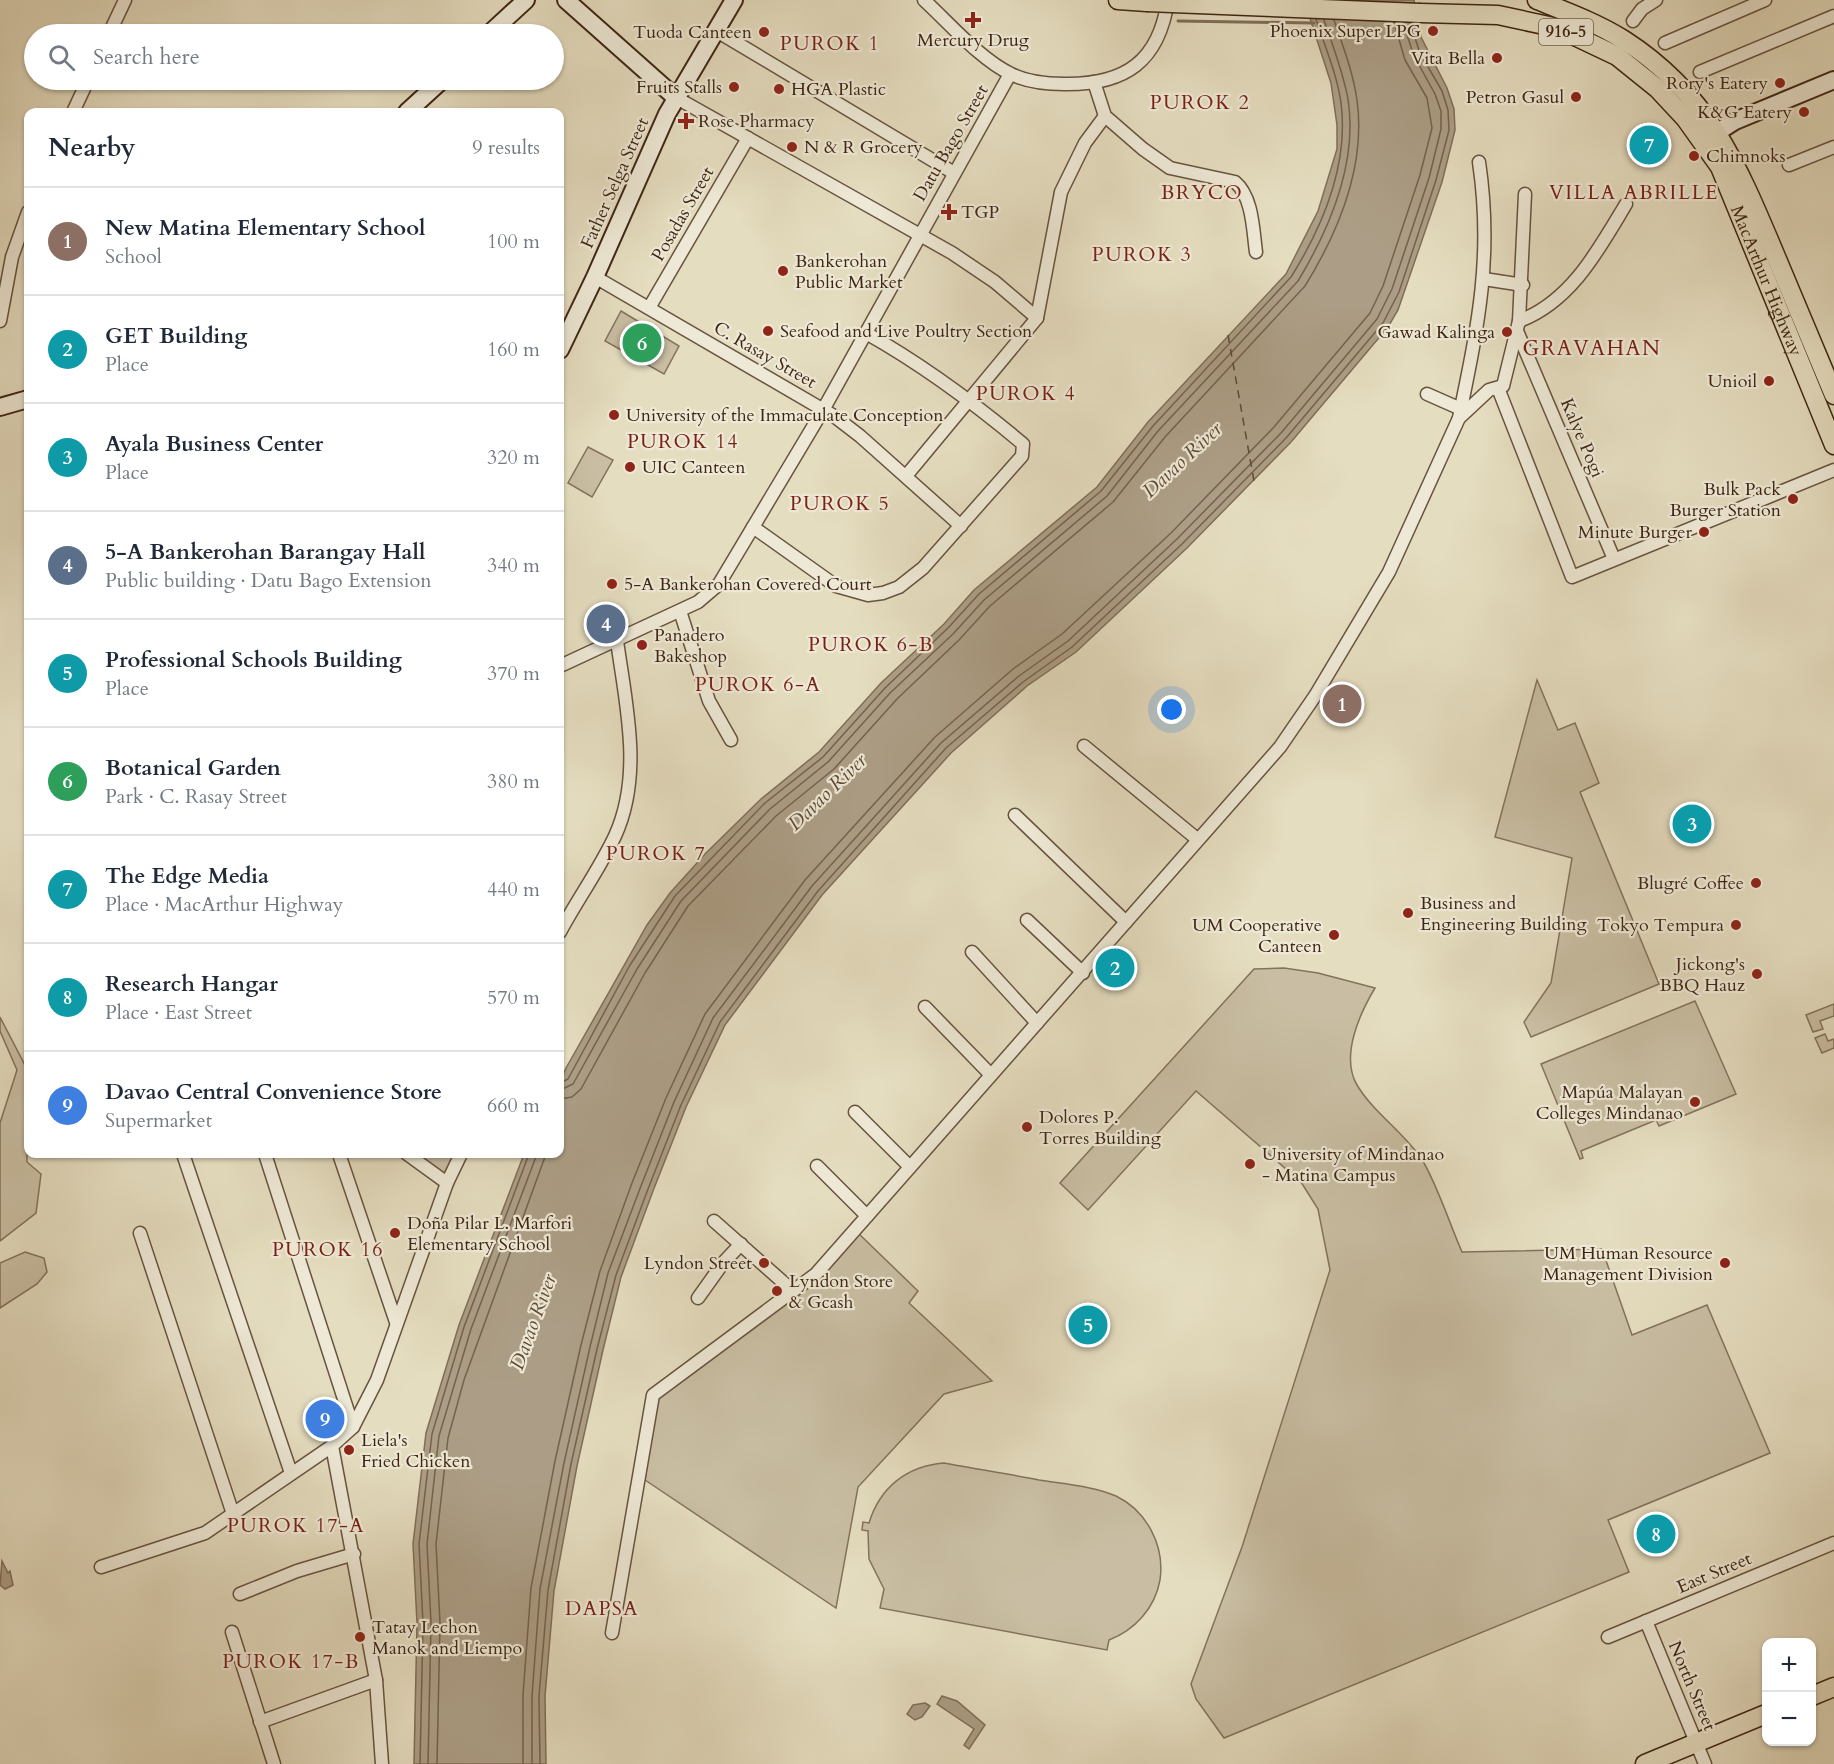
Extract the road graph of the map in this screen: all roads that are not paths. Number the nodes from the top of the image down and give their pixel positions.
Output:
1 (125, 0) edge
2 (526, 0) edge
3 (566, 0) edge
4 (734, 0) edge
5 (924, 0) edge
6 (1118, 0) edge
7 (1168, 0) edge
8 (1538, 0) edge
9 (1656, 0) edge
10 (1765, 0) edge
11 (1734, 6) edge
12 (1834, 16) edge
13 (1633, 21) dead end
14 (114, 24) edge
15 (500, 24) edge
16 (715, 30) junction
17 (1665, 44) dead end
18 (1700, 72) dead end
19 (1010, 74) junction
20 (1834, 80) edge
21 (1094, 82) junction
22 (83, 90) edge
23 (431, 90) edge
24 (675, 97) junction
25 (75, 108) edge
26 (411, 108) edge
27 (1105, 116) junction
28 (1711, 136) junction
29 (748, 138) junction
30 (1834, 147) edge
31 (1479, 162) dead end
32 (1789, 165) dead end
33 (954, 173) junction
34 (1525, 194) dead end
35 (1626, 204) dead end
36 (24, 223) edge
37 (919, 235) junction
38 (1256, 252) dead end
39 (595, 277) junction
40 (1484, 279) junction
41 (1523, 285) junction
42 (649, 309) junction
43 (1037, 318) junction
44 (0, 321) edge
45 (1518, 326) junction
46 (866, 333) junction
47 (564, 342) edge
48 (1498, 388) junction
49 (1427, 394) dead end
50 (1834, 395) edge
51 (24, 400) edge
52 (970, 400) junction
53 (0, 407) edge
54 (823, 410) junction
55 (1460, 414) junction
56 (1834, 445) edge
57 (1834, 470) edge
58 (906, 476) junction
59 (961, 526) junction
60 (753, 527) junction
61 (1614, 559) junction
62 (681, 611) junction
63 (617, 641) junction
64 (564, 664) edge
65 (731, 740) dead end
66 (1084, 746) dead end
67 (1015, 815) dead end
68 (1197, 839) junction
69 (1027, 920) dead end
70 (1126, 922) junction
71 (564, 925) edge
72 (972, 952) dead end
73 (1083, 972) junction
74 (924, 1007) dead end
75 (1037, 1023) junction
76 (991, 1075) junction
77 (855, 1112) dead end
78 (184, 1158) edge
79 (267, 1158) edge
80 (340, 1158) edge
81 (413, 1158) edge
82 (459, 1158) edge
83 (817, 1166) dead end
84 (910, 1167) junction
85 (447, 1183) junction
86 (867, 1215) junction
87 (714, 1221) dead end
88 (140, 1233) dead end
89 (741, 1244) junction
90 (794, 1291) junction
91 (698, 1298) dead end
92 (396, 1322) junction
93 (353, 1427) junction
94 (332, 1446) junction
95 (291, 1473) junction
96 (233, 1514) junction
97 (1834, 1543) edge
98 (354, 1554) junction
99 (101, 1567) dead end
100 (240, 1594) dead end
101 (1646, 1621) junction
102 (232, 1632) dead end
103 (612, 1633) dead end
104 (1608, 1637) dead end
105 (376, 1680) junction
106 (1834, 1686) edge
107 (1816, 1694) edge
108 (1762, 1716) edge
109 (260, 1722) junction
110 (1697, 1743) junction
111 (274, 1764) edge
112 (382, 1764) edge
113 (1645, 1764) edge
114 (1705, 1764) edge

1 - 14 street
2 - 15 main road
3 - 24 main road
4 - 16 main road, Father Selga Street
5 - 19 street
6 - 28 main road, MacArthur Highway / 916-5, bridge
7 - 21 street, Datu Bago Street
8 - 28 main road, MacArthur Highway / 916-5
9 - 13 street
10 - 11 street
11 - 17 street
12 - 18 street
16 - 24 main road, Father Selga Street
16 - 33 street
19 - 21 street, Datu Bago Street
19 - 33 street, Datu Bago Street
20 - 28 main road
21 - 27 street
22 - 25 street
23 - 26 main road
24 - 29 street
24 - 39 main road, Father Selga Street
27 - 38 street
27 - 43 street
28 - 50 main road, MacArthur Highway / 916-5
28 - 56 main road, MacArthur Highway / 916-5
29 - 37 street
29 - 42 street, Posadas Street
30 - 32 street
31 - 40 street
33 - 37 street, Datu Bago Street
34 - 41 street
35 - 45 street
36 - 44 street
37 - 43 street
37 - 46 street, Datu Bago Street
39 - 42 street, C. Rasay Street
39 - 47 main road, Father Selga Street
40 - 41 street
40 - 55 street
41 - 45 street
42 - 54 street, C. Rasay Street
43 - 52 street
45 - 48 street
45 - 61 street, Kalye Pogi
46 - 52 street
46 - 54 street, Datu Bago Street
48 - 55 street
48 - 61 street
49 - 55 street
51 - 53 main road
52 - 58 street
52 - 59 street
54 - 58 street, C. Rasay Street
54 - 60 street, Datu Bago Street
55 - 68 street
57 - 61 street
58 - 59 street, C. Rasay Street
59 - 60 street
60 - 62 street, Datu Bago Street
62 - 63 street, Datu Bago Street
62 - 65 street
63 - 64 street, Datu Bago Street
63 - 71 street
66 - 68 street
67 - 70 street
68 - 70 street
69 - 73 street
70 - 73 street
72 - 75 street
73 - 75 street
74 - 76 street
75 - 76 street
76 - 84 street
77 - 84 street
78 - 95 street
79 - 93 street
80 - 92 street
81 - 85 street
82 - 85 street
83 - 86 street
84 - 86 street
85 - 92 street
86 - 90 street
87 - 89 street
88 - 96 street
89 - 90 street
89 - 91 street
90 - 103 street
92 - 93 street
93 - 94 street
94 - 95 street
94 - 98 street
95 - 96 street
96 - 99 street
97 - 101 street, East Street
98 - 100 street
98 - 105 street
101 - 104 street, East Street
101 - 110 street, North Street
102 - 109 street
105 - 109 street
105 - 112 street
106 - 107 main road
108 - 110 main road
109 - 111 street
110 - 113 main road
110 - 114 street, North Street

